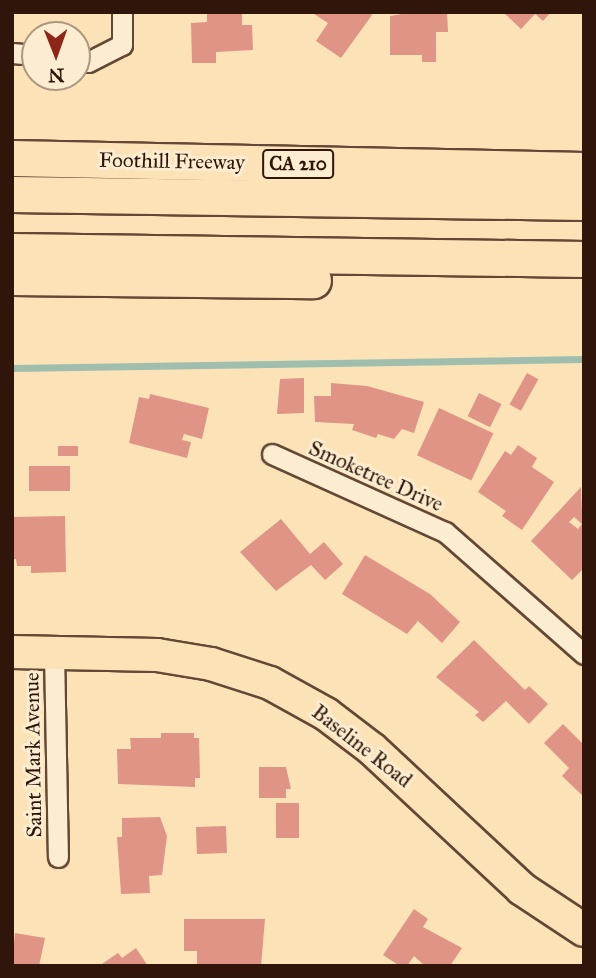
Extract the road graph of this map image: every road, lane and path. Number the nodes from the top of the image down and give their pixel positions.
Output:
1 (121, 12) edge
2 (91, 60) edge
3 (12, 158) edge
4 (584, 170) edge
5 (12, 194) edge
6 (584, 202) edge
7 (12, 251) edge
8 (584, 259) edge
9 (12, 277) edge
10 (584, 283) edge
11 (272, 454) dead end
12 (581, 647) edge
13 (12, 652) edge
14 (54, 652) junction
15 (58, 857) dead end
16 (584, 930) edge

1 - 2 street
3 - 4 highway, Foothill Freeway / CA 210
5 - 6 highway
7 - 8 highway
9 - 10 highway
11 - 12 street, Smoketree Drive
13 - 14 main road, Baseline Road
14 - 15 street, Saint Mark Avenue
14 - 16 main road, Baseline Road

